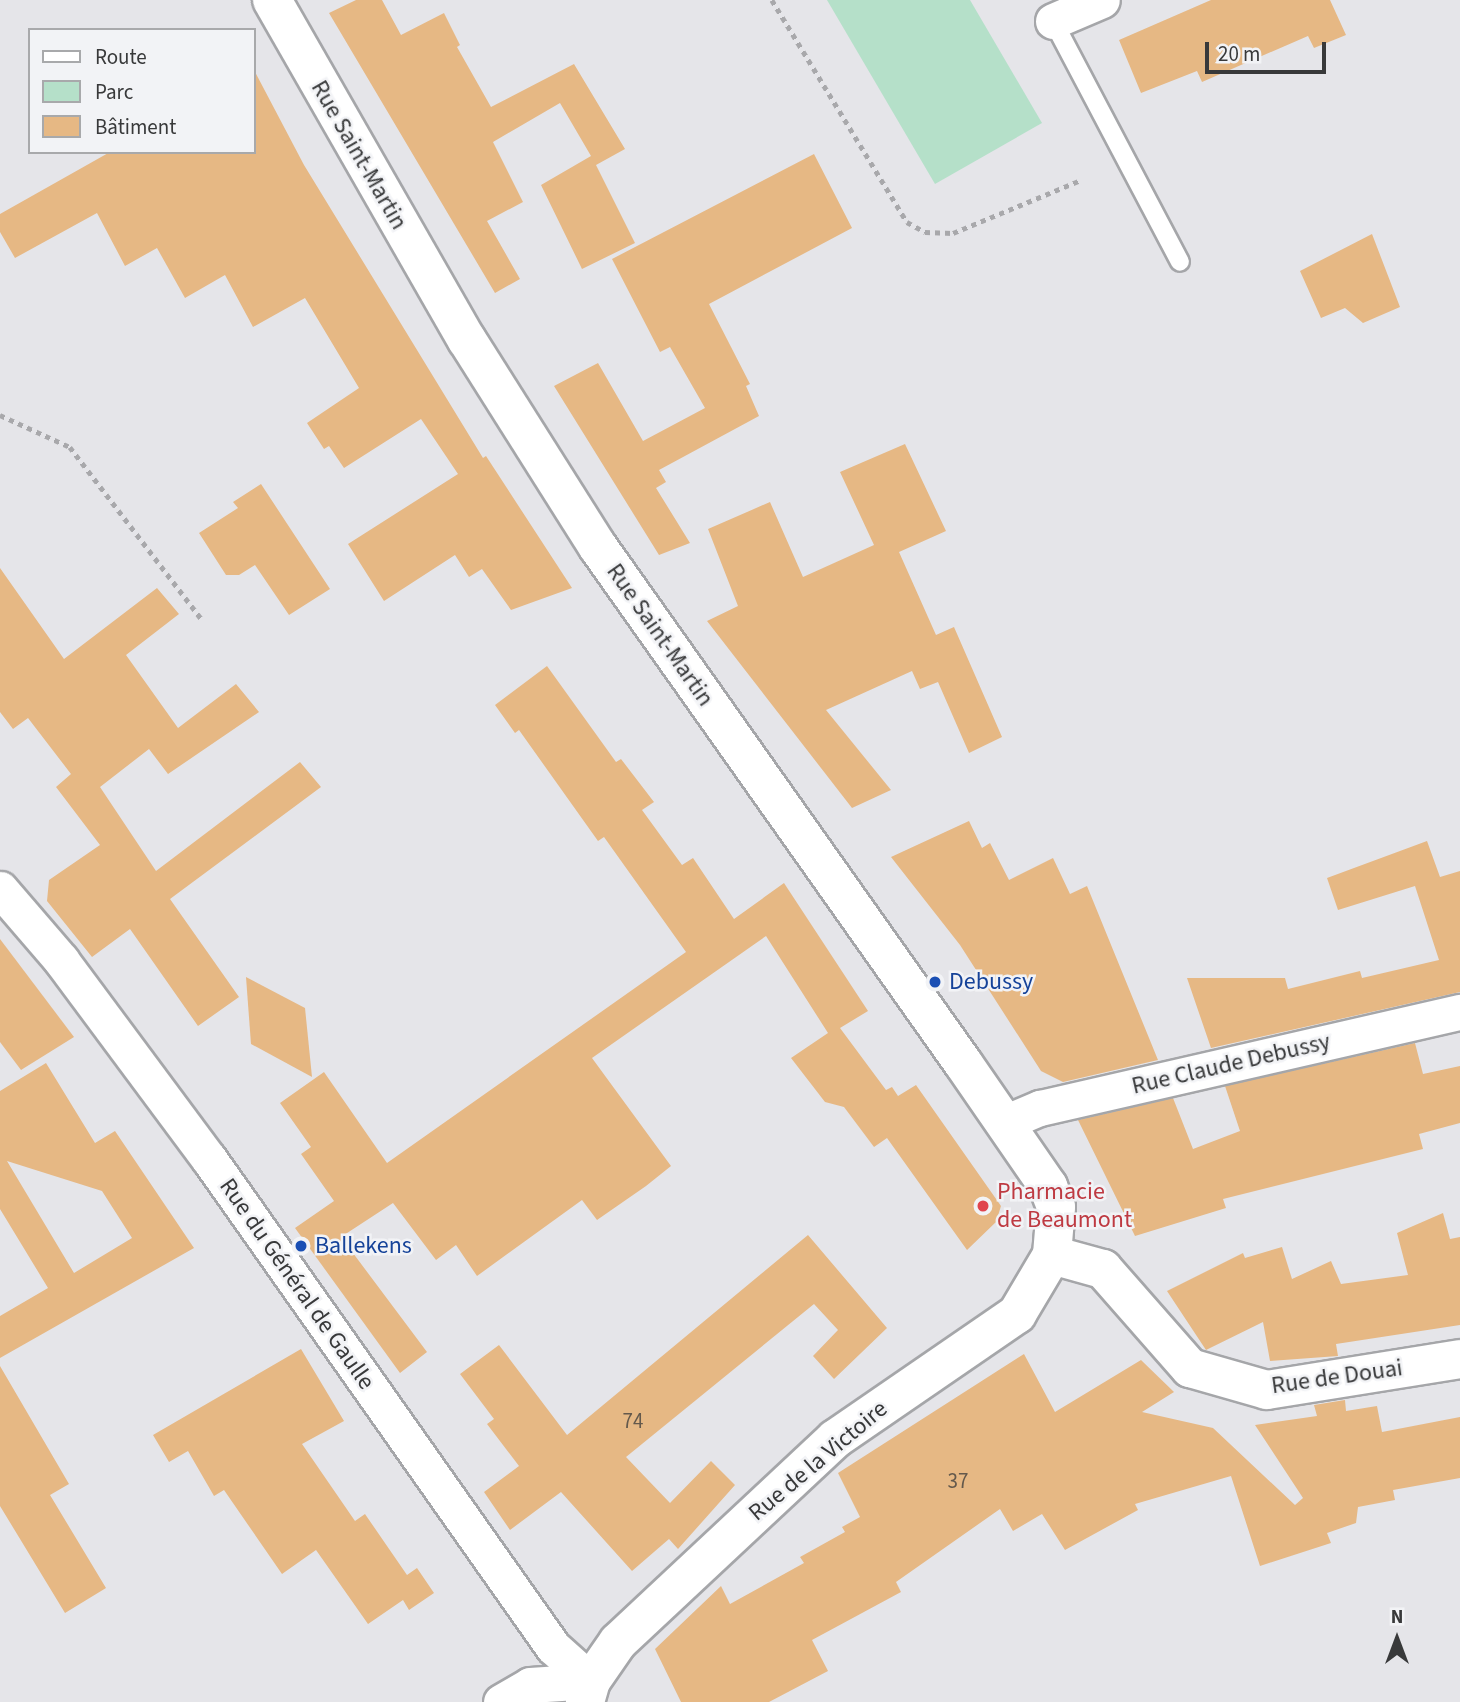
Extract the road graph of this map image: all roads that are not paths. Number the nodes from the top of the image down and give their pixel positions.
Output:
1 (272, 0) edge
2 (1102, 0) edge
3 (1054, 21) joint
4 (1180, 262) dead end
5 (0, 889) edge
6 (1460, 1012) edge
7 (1004, 1123) junction
8 (1052, 1255) junction
9 (1460, 1359) edge
10 (588, 1691) edge
11 (501, 1702) edge

1 - 7 main road, Rue Saint-Martin
2 - 3 street
3 - 4 lane
5 - 10 street, Rue du Général de Gaulle
6 - 7 street, Rue Claude Debussy
7 - 8 main road, Rue Saint-Martin
8 - 9 main road, Rue de Douai
8 - 10 main road, Rue de la Victoire
10 - 11 street

